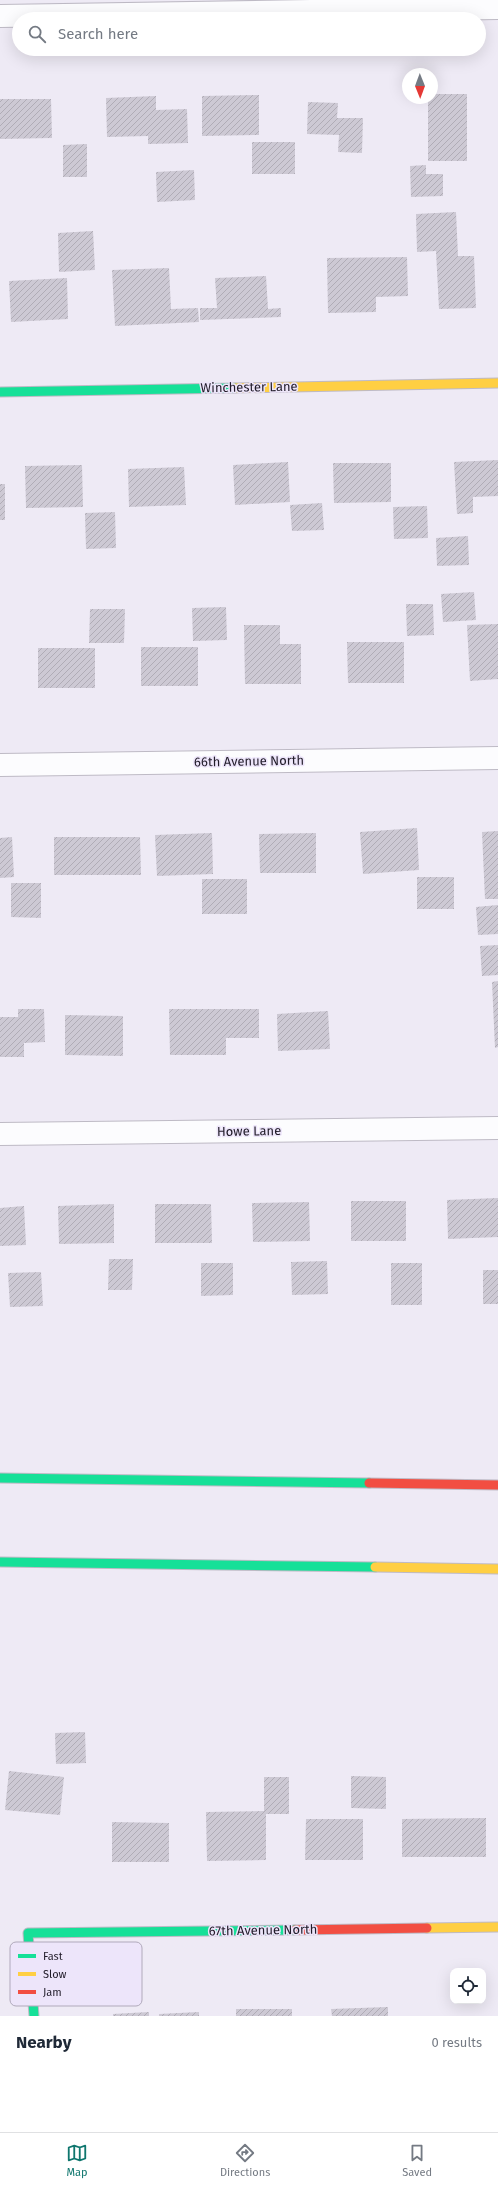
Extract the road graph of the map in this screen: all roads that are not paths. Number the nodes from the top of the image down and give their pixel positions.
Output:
1 (138, 7) edge
2 (498, 8) edge
3 (61, 12) edge
4 (12, 15) edge
5 (0, 16) edge
6 (498, 383) edge
7 (0, 392) edge
8 (498, 758) edge
9 (0, 765) edge
10 (498, 1128) edge
11 (0, 1134) edge
12 (0, 1478) edge
13 (498, 1485) edge
14 (0, 1562) edge
15 (498, 1569) edge
16 (498, 1927) edge
17 (29, 1942) edge
18 (33, 2006) edge
19 (34, 2016) edge

1 - 2 street
1 - 3 street
4 - 5 street
6 - 7 main road, Winchester Lane
8 - 9 street, 66th Avenue North
10 - 11 street, Howe Lane
12 - 13 main road
14 - 15 main road
16 - 17 main road, 67th Avenue North
18 - 19 main road, 67th Avenue North

